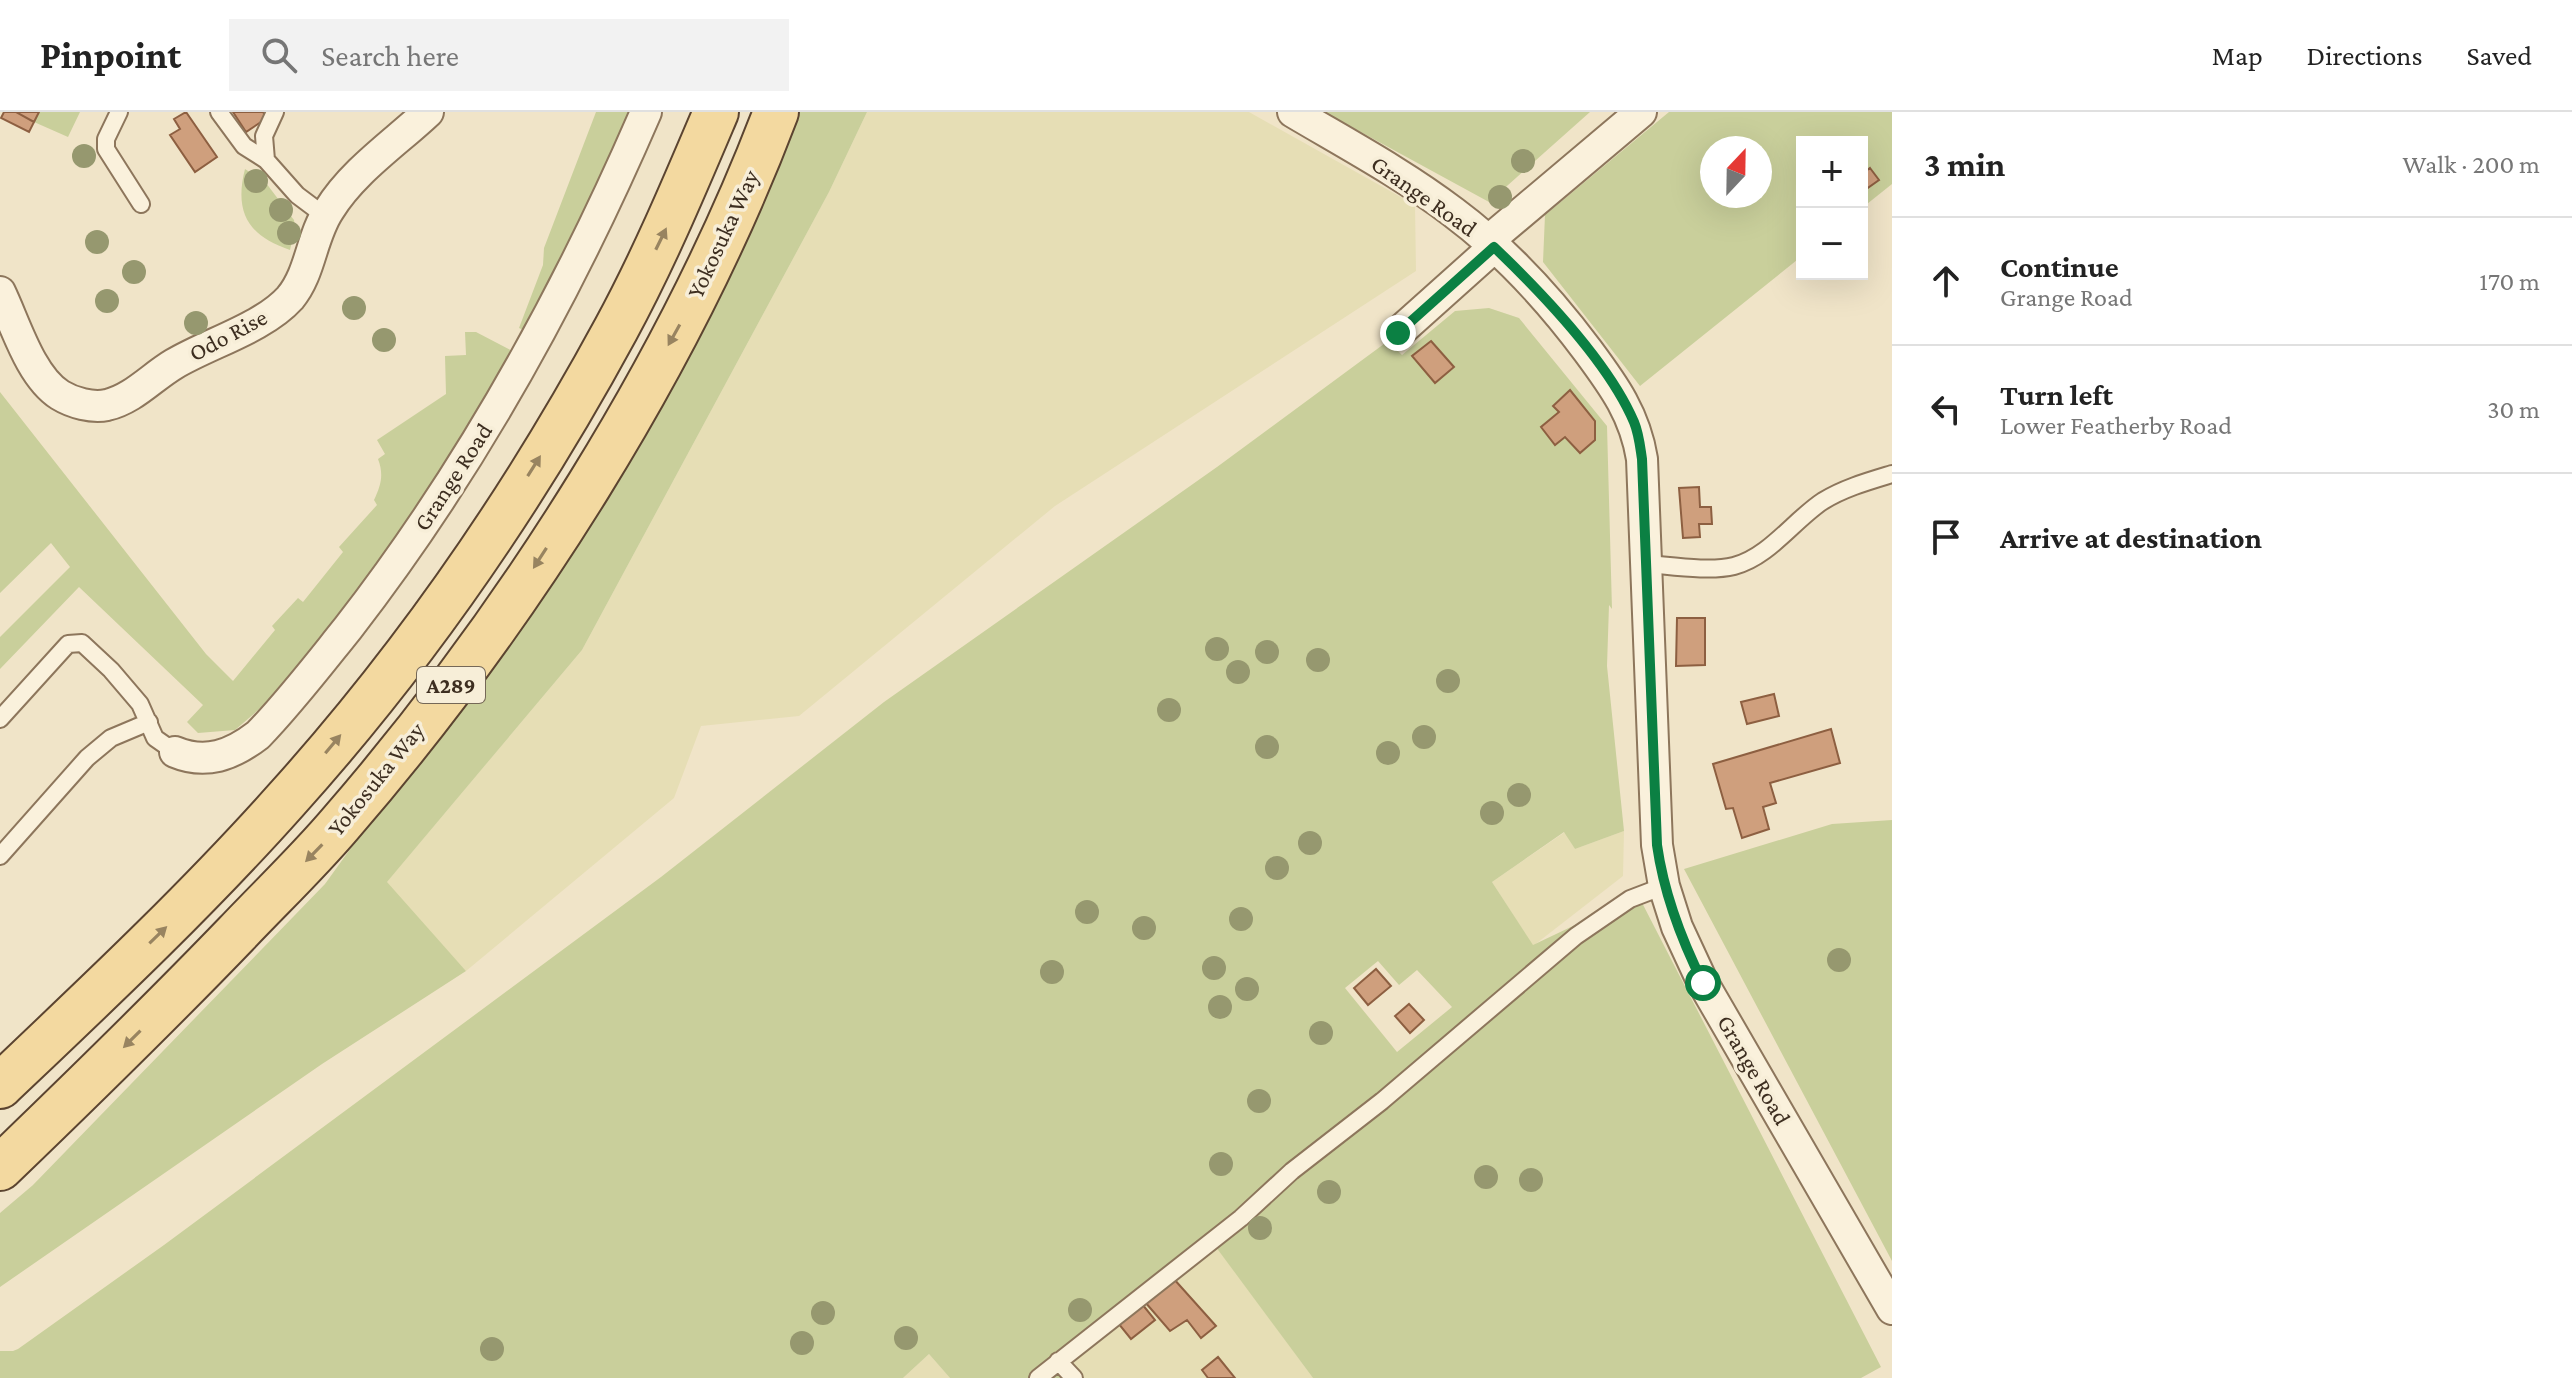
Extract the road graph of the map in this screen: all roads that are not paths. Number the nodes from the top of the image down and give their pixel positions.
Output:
1 (119, 112) edge
2 (219, 112) edge
3 (275, 112) edge
4 (428, 112) edge
5 (646, 112) edge
6 (716, 112) edge
7 (776, 112) edge
8 (1293, 112) edge
9 (1641, 112) edge
10 (266, 160) junction
11 (141, 204) dead end
12 (325, 216) junction
13 (1491, 244) junction
14 (0, 292) edge
15 (1398, 333) dead end
16 (1892, 474) edge
17 (1647, 564) junction
18 (0, 719) edge
19 (149, 722) junction
20 (175, 752) joint
21 (0, 856) edge
22 (1664, 886) junction
23 (0, 1086) edge
24 (0, 1168) edge
25 (1892, 1309) edge
26 (1058, 1361) junction
27 (1038, 1378) edge
28 (1074, 1378) edge

1 - 11 lane
2 - 10 lane
3 - 10 lane
4 - 12 street, Odo Rise
5 - 20 street, Grange Road
23 -> 6 main road, A289
7 -> 24 main road, Yokosuka Way / A289
8 - 13 street, Grange Road
9 - 13 street
10 - 12 lane
12 - 14 street, Odo Rise
13 - 15 street
13 - 17 street, Grange Road
16 - 17 lane
17 - 22 street, Grange Road
18 - 19 lane
19 - 20 lane
19 - 21 lane
22 - 25 street, Grange Road
22 - 26 lane
26 - 27 lane
26 - 28 lane

